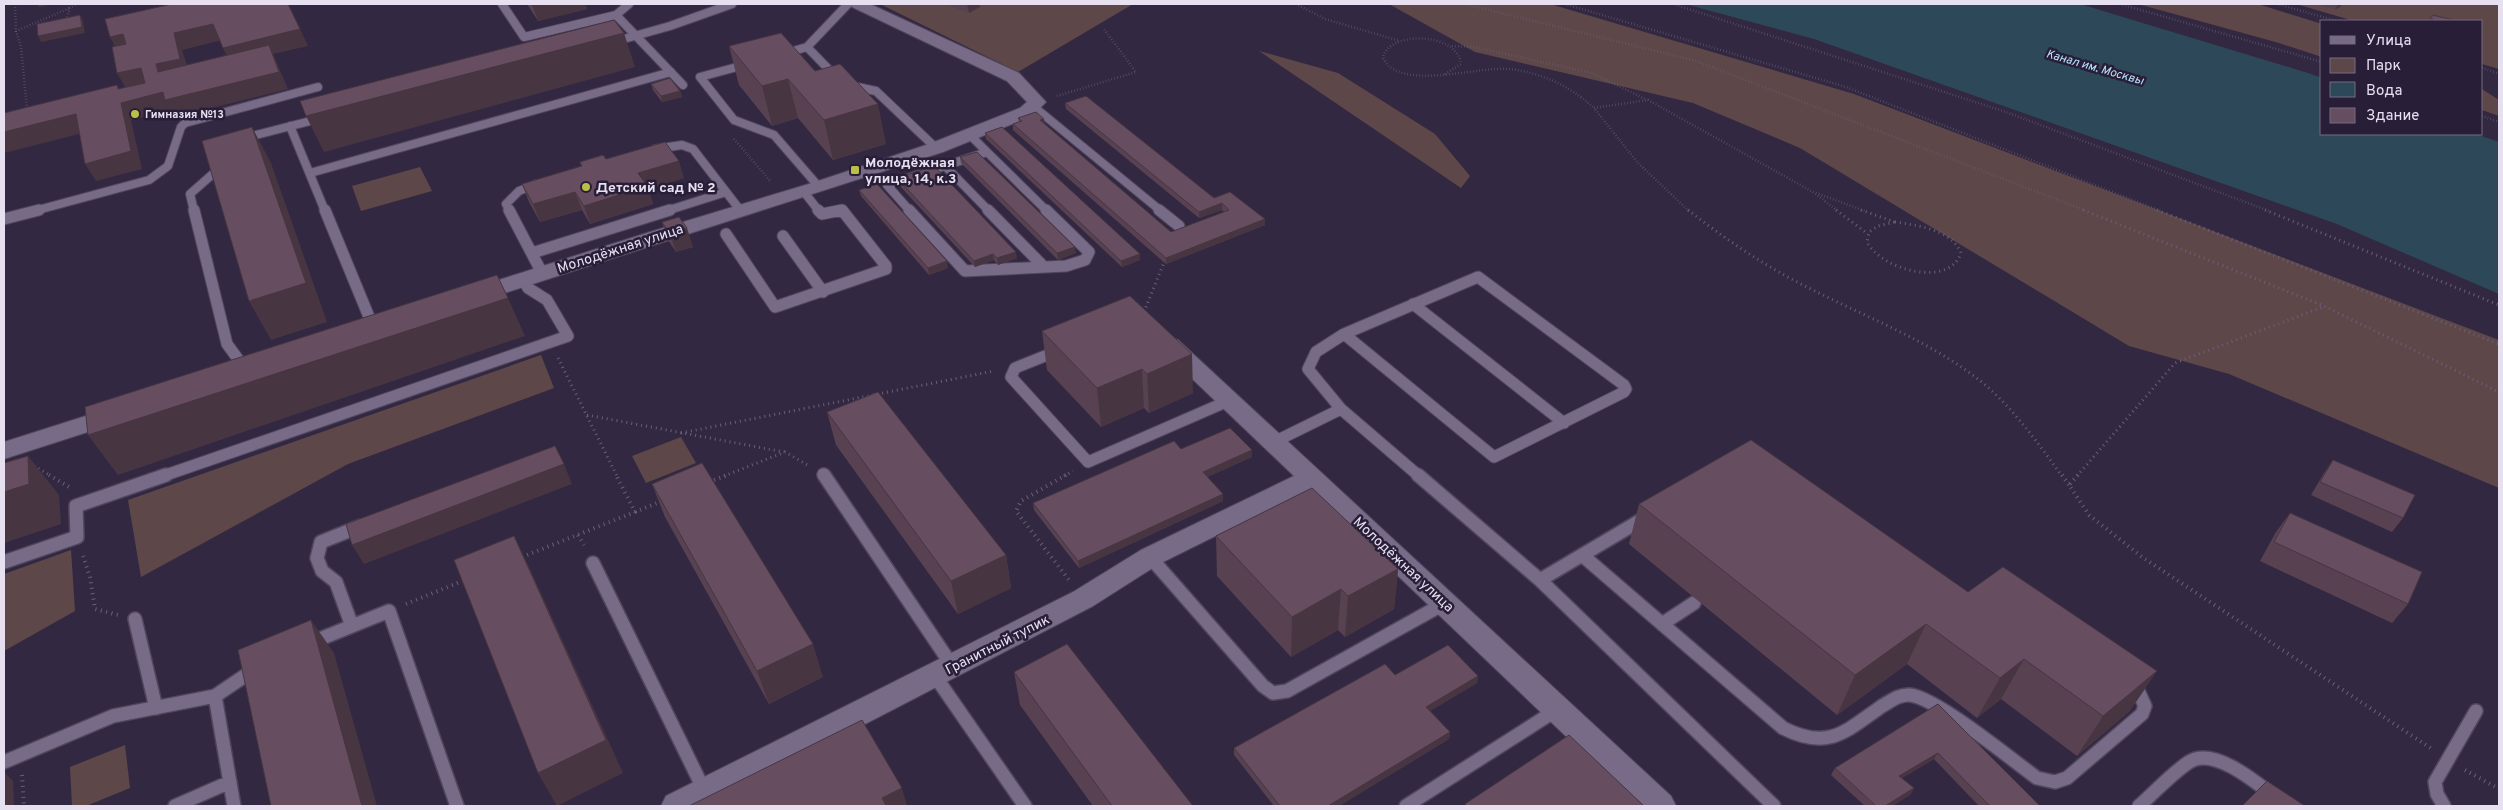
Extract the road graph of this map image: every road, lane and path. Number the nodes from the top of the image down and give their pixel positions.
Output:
1 (14, 4) edge
2 (77, 4) edge
3 (502, 4) edge
4 (629, 4) edge
5 (732, 4) edge
6 (848, 4) edge
7 (858, 4) edge
8 (1296, 4) edge
9 (1465, 4) edge
10 (1565, 4) edge
11 (1672, 4) edge
12 (2120, 4) edge
13 (2276, 4) edge
14 (70, 8) junction
15 (616, 15) junction
16 (67, 17) edge
17 (2333, 20) edge
18 (1103, 28) dead end
19 (16, 31) junction
20 (634, 36) junction
21 (1401, 42) junction
22 (606, 44) edge
23 (1452, 46) junction
24 (807, 47) junction
25 (772, 57) edge
26 (2320, 61) edge
27 (754, 62) edge
28 (2483, 68) edge
29 (671, 72) junction
30 (1445, 74) junction
31 (2499, 74) edge
32 (683, 85) dead end
33 (318, 88) dead end
34 (1648, 100) junction
35 (1035, 104) junction
36 (1594, 108) junction
37 (19, 113) edge
38 (329, 116) edge
39 (2483, 116) edge
40 (2499, 122) edge
41 (290, 126) junction
42 (728, 133) dead end
43 (970, 135) junction
44 (936, 148) junction
45 (646, 152) edge
46 (988, 152) junction
47 (945, 166) junction
48 (310, 173) junction
49 (542, 182) edge
50 (726, 192) junction
51 (802, 192) junction
52 (1813, 192) junction
53 (740, 210) junction
54 (4, 219) edge
55 (1895, 222) junction
56 (1179, 226) joint
57 (726, 234) dead end
58 (1868, 234) junction
59 (782, 236) dead end
60 (532, 253) junction
61 (1044, 267) junction
62 (533, 276) junction
63 (822, 292) junction
64 (448, 304) edge
65 (1413, 304) junction
66 (2499, 305) edge
67 (2324, 306) junction
68 (1144, 322) joint
69 (374, 329) edge
70 (1344, 334) junction
71 (2499, 344) edge
72 (1069, 346) edge
73 (1015, 368) junction
74 (564, 370) dead end
75 (242, 372) edge
76 (2499, 392) edge
77 (1228, 401) junction
78 (140, 406) edge
79 (1341, 409) junction
80 (588, 416) junction
81 (1564, 423) junction
82 (681, 433) junction
83 (1274, 442) junction
84 (6, 450) edge
85 (785, 452) junction
86 (1088, 462) junction
87 (823, 474) joint
88 (1313, 478) junction
89 (705, 484) edge
90 (2069, 486) junction
91 (670, 498) edge
92 (76, 506) junction
93 (1660, 509) edge
94 (635, 512) junction
95 (372, 521) edge
96 (77, 537) junction
97 (1582, 555) junction
98 (1150, 557) junction
99 (515, 560) edge
100 (4, 562) edge
101 (593, 563) dead end
102 (470, 578) edge
103 (1540, 580) junction
104 (1083, 599) junction
105 (1445, 602) junction
106 (1694, 603) dead end
107 (389, 610) junction
108 (136, 619) joint
109 (1662, 624) junction
110 (352, 626) junction
111 (297, 648) edge
112 (270, 659) edge
113 (944, 672) junction
114 (2120, 679) edge
115 (215, 696) junction
116 (156, 708) junction
117 (1558, 709) junction
118 (2476, 711) dead end
119 (2420, 741) dead end
120 (21, 754) junction
121 (2447, 760) junction
122 (4, 762) edge
123 (230, 782) junction
124 (2499, 789) edge
125 (705, 792) junction
126 (24, 806) edge
127 (175, 806) edge
128 (234, 806) edge
129 (457, 806) edge
130 (677, 806) edge
131 (1025, 806) edge
132 (1406, 806) edge
133 (1660, 806) edge
134 (1774, 806) edge
135 (2139, 806) edge
136 (2287, 806) edge
137 (2444, 806) edge

1 - 19 path
2 - 14 path
3 - 15 lane
4 - 15 lane
5 - 20 lane
6 - 24 lane
7 - 35 street
8 - 21 path
9 - 67 path
10 - 71 path
11 - 66 path
12 - 26 path
13 - 17 path
14 - 16 path
14 - 19 path
15 - 20 lane
18 - 35 path
19 - 37 path
20 - 22 lane
20 - 29 lane
21 - 23 path
21 - 30 path
23 - 30 path
23 - 34 path
24 - 25 lane
24 - 44 lane
27 - 51 lane
28 - 31 path
29 - 32 lane
29 - 48 lane
30 - 36 path
33 - 54 lane
34 - 36 path
34 - 52 path
35 - 43 street, Молодёжная улица
35 - 56 lane
36 - 90 path
38 - 41 lane
39 - 40 path
41 - 48 lane
41 - 75 lane
42 - 51 path
43 - 44 street, Молодёжная улица
43 - 46 lane
44 - 51 street, Молодёжная улица
45 - 50 lane
46 - 47 lane
46 - 61 lane
47 - 61 lane
47 - 61 lane
48 - 69 lane
49 - 60 lane
50 - 53 lane
50 - 60 lane
51 - 53 street, Молодёжная улица
51 - 63 lane
52 - 55 path
52 - 58 path
53 - 62 street, Молодёжная улица
55 - 58 path
55 - 58 path
56 - 68 path
57 - 63 lane
59 - 63 lane
60 - 62 lane
62 - 64 street, Молодёжная улица
62 - 92 lane
65 - 70 lane
65 - 81 lane
65 - 81 lane
67 - 76 path
67 - 90 path
68 - 77 street, Молодёжная улица
70 - 79 lane
70 - 81 lane
72 - 73 lane
73 - 82 path
73 - 86 lane
74 - 80 path
77 - 83 street, Молодёжная улица
77 - 86 lane
78 - 84 street
79 - 83 lane
79 - 103 lane
80 - 82 path
80 - 94 path
82 - 85 path
83 - 88 street, Молодёжная улица
84 - 92 path
85 - 87 path
85 - 89 path
86 - 104 path
87 - 113 lane
88 - 98 street, Гранитный тупик
88 - 105 street, Молодёжная улица
90 - 119 path
91 - 94 path
92 - 96 lane
93 - 97 lane
94 - 99 path
95 - 110 lane
96 - 100 lane
96 - 108 path
97 - 103 lane
97 - 109 lane
98 - 104 street, Гранитный тупик
98 - 105 lane
101 - 125 lane
102 - 107 path
103 - 134 lane
104 - 113 street, Гранитный тупик
105 - 117 street, Молодёжная улица
106 - 109 lane
107 - 110 lane
107 - 129 lane
108 - 116 lane
109 - 114 lane
110 - 111 lane
112 - 115 lane
113 - 125 street, Гранитный тупик
113 - 131 lane
115 - 116 lane
115 - 123 lane
116 - 120 lane
117 - 132 lane
117 - 133 street, Молодёжная улица
118 - 121 lane
120 - 122 lane
120 - 126 path
121 - 124 path
121 - 137 lane
123 - 127 lane
123 - 128 lane
125 - 130 street, Гранитный тупик
135 - 136 lane

